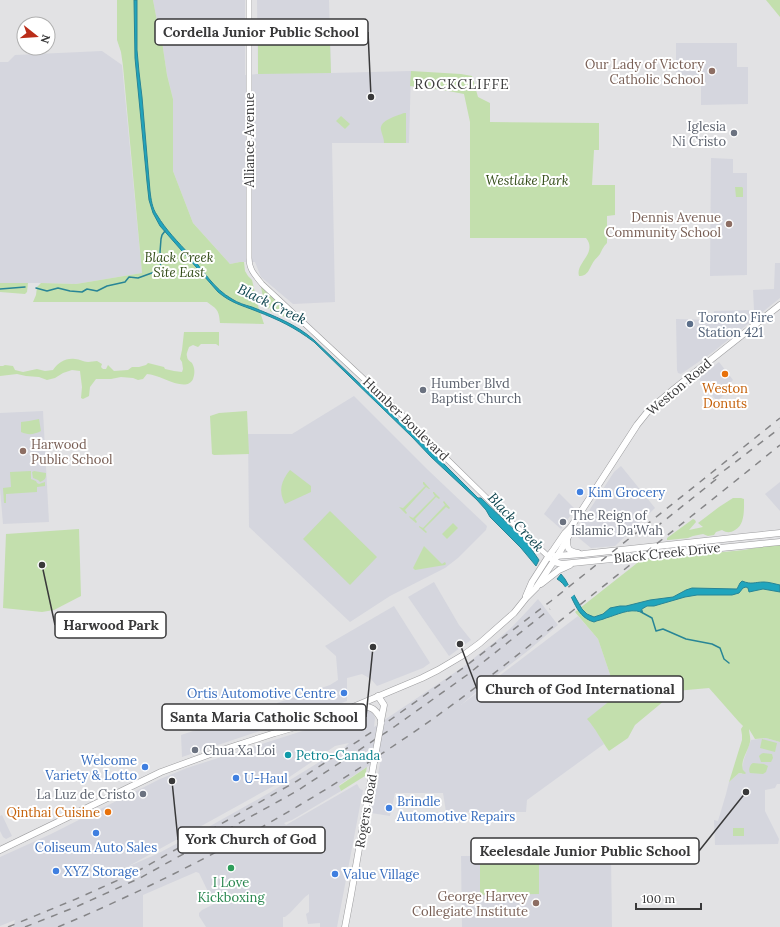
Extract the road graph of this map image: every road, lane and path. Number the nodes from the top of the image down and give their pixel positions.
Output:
1 (249, 0) edge
2 (257, 277) joint
3 (780, 305) edge
4 (571, 526) junction
5 (780, 533) edge
6 (568, 535) junction
7 (780, 542) edge
8 (583, 554) junction
9 (553, 558) junction
10 (583, 561) junction
11 (536, 588) junction
12 (526, 598) junction
13 (378, 696) junction
14 (359, 705) junction
15 (381, 721) junction
16 (0, 850) edge
17 (345, 927) edge

1 - 2 street, Alliance Avenue
2 - 9 street, Humber Boulevard
3 - 4 main road, Weston Road
4 - 6 main road, Weston Road
4 - 9 main road, Weston Road
5 - 8 main road, Black Creek Drive
6 - 8 main road
6 - 9 main road, Weston Road
7 - 10 main road, Black Creek Drive
8 - 9 main road, Black Creek Drive
9 - 10 main road, Black Creek Drive
9 - 11 main road, Weston Road
9 - 12 main road, Weston Road
10 - 11 main road
11 - 12 main road, Weston Road
12 - 13 main road, Weston Road
13 - 14 main road, Weston Road
13 - 15 main road, Rogers Road
14 - 15 main road
14 - 16 main road, Weston Road
15 - 17 main road, Rogers Road, bridge

